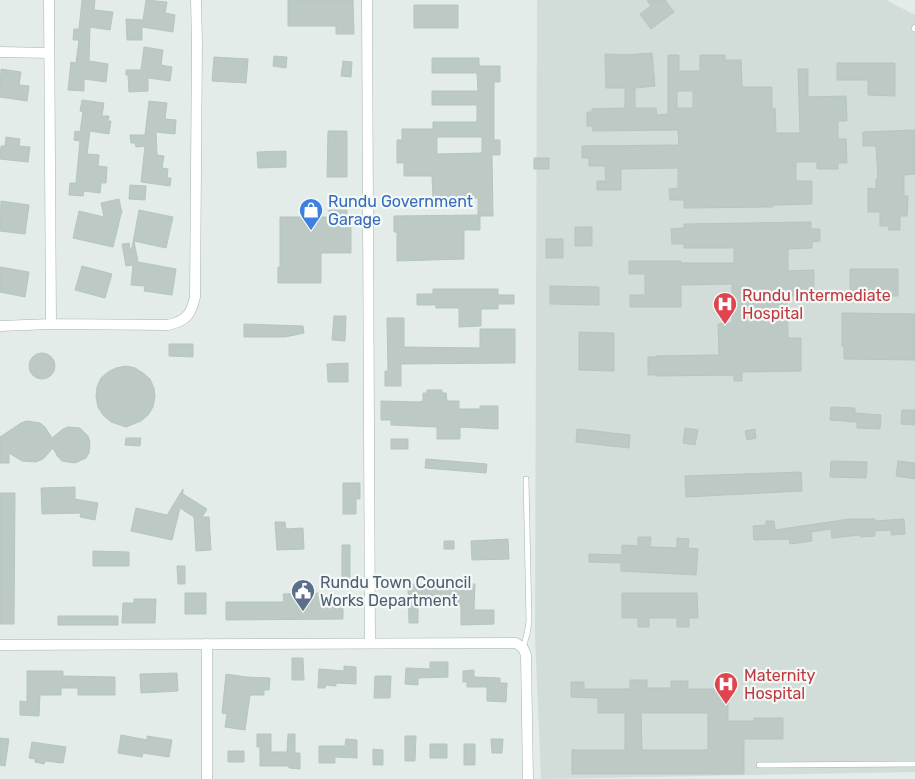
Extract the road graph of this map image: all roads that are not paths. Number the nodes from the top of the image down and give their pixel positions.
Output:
1 (49, 0) edge
2 (196, 0) edge
3 (367, 0) edge
4 (0, 52) edge
5 (49, 53) junction
6 (51, 324) junction
7 (0, 326) edge
8 (526, 479) dead end
9 (370, 643) junction
10 (207, 644) junction
11 (0, 645) edge
12 (523, 648) junction
13 (915, 764) edge
14 (759, 766) dead end
15 (207, 779) edge
16 (528, 779) edge

1 - 5 street
2 - 6 street
3 - 9 street
4 - 5 street
5 - 6 street
6 - 7 street
8 - 12 lane
9 - 10 street
9 - 12 street
10 - 11 street
10 - 15 street
12 - 16 street
13 - 14 lane

